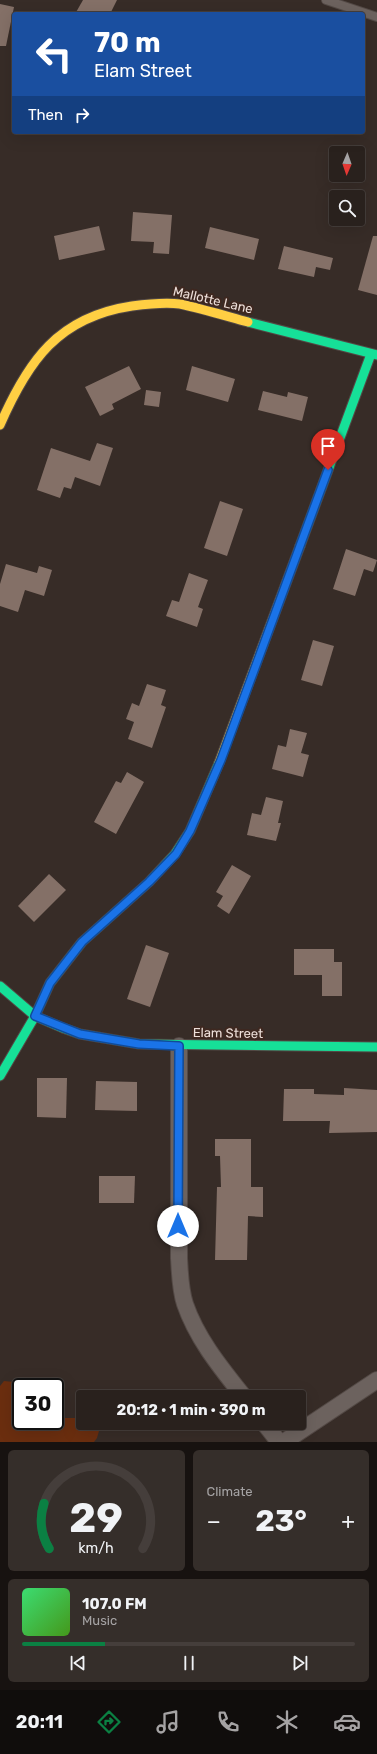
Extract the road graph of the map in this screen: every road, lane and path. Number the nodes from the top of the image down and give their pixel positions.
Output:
1 (326, 0) edge
2 (362, 12) edge
3 (365, 13) edge
4 (377, 17) edge
5 (374, 355) edge
6 (0, 425) edge
7 (0, 986) edge
8 (35, 1016) junction
9 (179, 1046) junction
10 (377, 1047) edge
11 (0, 1076) edge
12 (377, 1380) edge
13 (238, 1390) edge
14 (270, 1430) edge
15 (279, 1442) edge
16 (284, 1442) edge

1 - 2 lane
3 - 4 lane
5 - 6 street, Mallotte Lane
5 - 8 street
7 - 8 street
8 - 9 street, Elam Street
8 - 11 street
9 - 10 street, Elam Street
9 - 13 street
12 - 16 street
14 - 15 street

